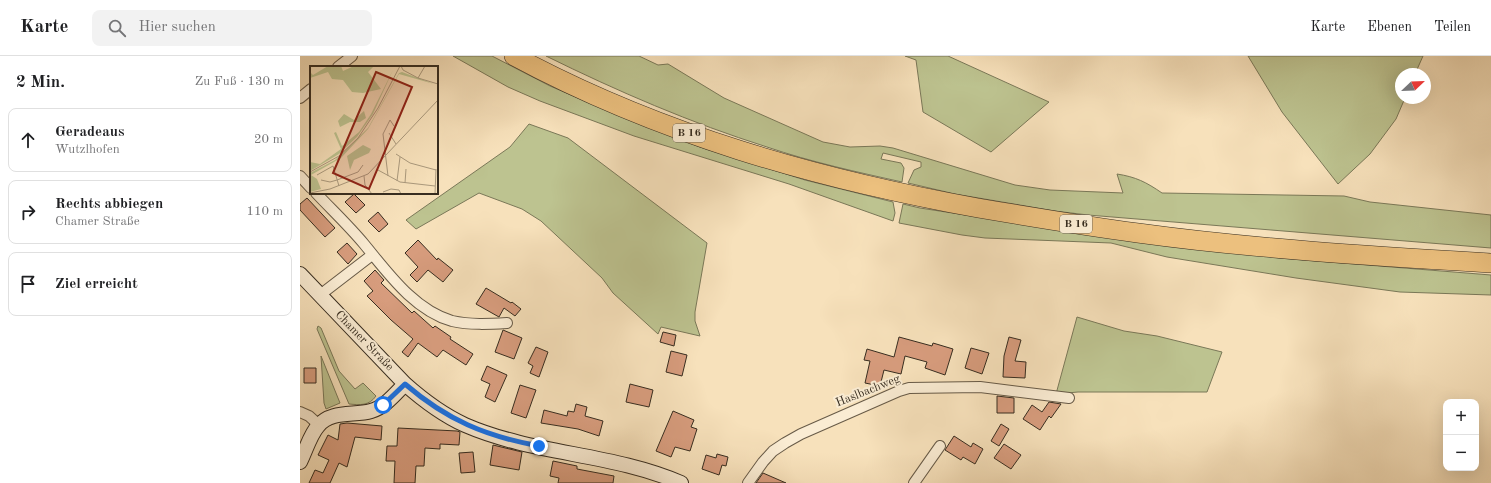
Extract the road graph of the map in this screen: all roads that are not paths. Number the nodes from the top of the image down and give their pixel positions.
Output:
1 (352, 56) edge
2 (514, 56) edge
3 (339, 66) edge
4 (310, 90) edge
5 (300, 98) edge
6 (300, 176) edge
7 (310, 187) edge
8 (317, 194) edge
9 (372, 255) junction
10 (1491, 263) edge
11 (300, 274) edge
12 (320, 295) junction
13 (507, 324) dead end
14 (405, 384) junction
15 (1069, 398) dead end
16 (300, 412) edge
17 (319, 425) junction
18 (940, 446) dead end
19 (300, 462) edge
20 (681, 483) edge
21 (748, 483) edge
22 (914, 483) edge

1 - 3 street
2 - 10 highway, B 16
4 - 5 street
6 - 7 street
8 - 9 street
9 - 12 street
9 - 13 street
11 - 12 street, Chamer Straße
12 - 14 street, Chamer Straße
14 - 17 street
14 - 20 street, Chamer Straße
15 - 21 street, Haslbachweg
16 - 17 street
17 - 19 street
18 - 22 street

